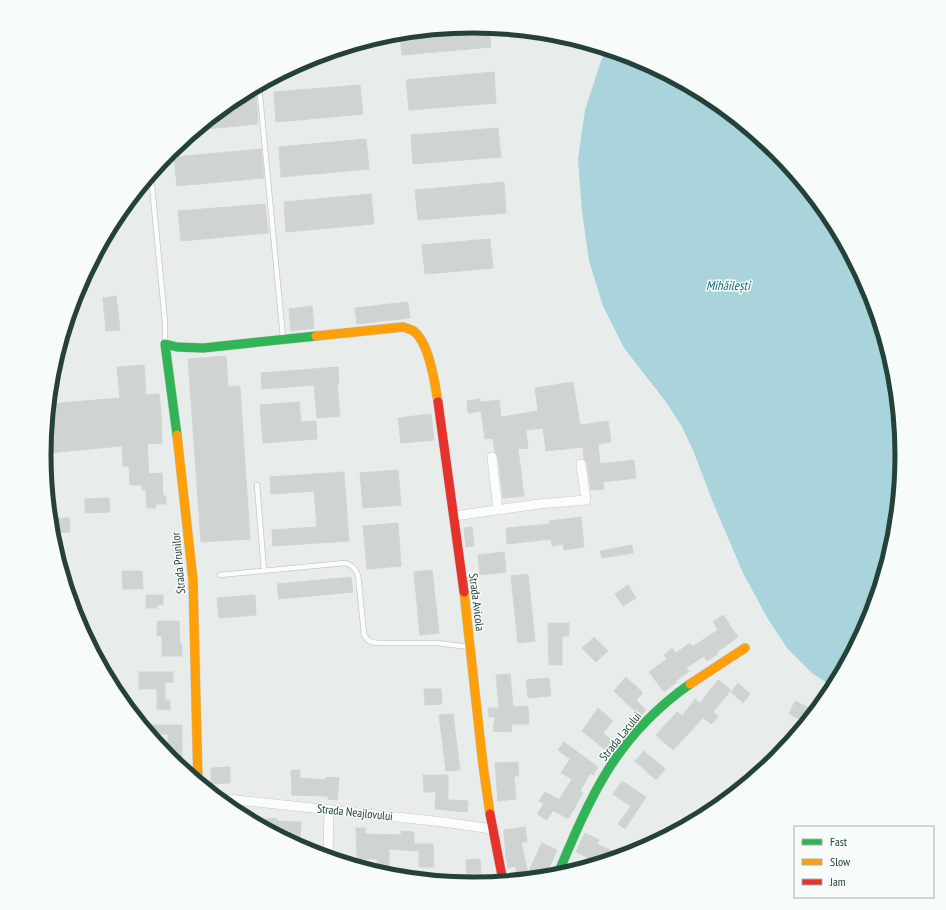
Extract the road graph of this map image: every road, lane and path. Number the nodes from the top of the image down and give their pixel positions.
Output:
1 (260, 91) edge
2 (152, 182) edge
3 (283, 340) junction
4 (165, 344) junction
5 (492, 457) dead end
6 (581, 464) dead end
7 (257, 485) dead end
8 (498, 510) junction
9 (454, 516) junction
10 (264, 571) junction
11 (220, 576) dead end
12 (470, 647) junction
13 (745, 648) dead end
14 (198, 774) edge
15 (229, 799) edge
16 (328, 809) junction
17 (492, 828) junction
18 (328, 851) edge
19 (561, 868) edge
20 (502, 876) edge

1 - 3 lane
2 - 4 lane
3 - 4 street
3 - 9 street, Strada Avicola
4 - 14 street, Strada Prunilor
5 - 8 street
6 - 8 street
7 - 10 lane
8 - 9 street
9 - 12 street, Strada Avicola
10 - 11 lane
10 - 12 lane
12 - 17 street, Strada Avicola
13 - 19 street, Strada Lacului
15 - 16 street, Strada Neajlovului
16 - 17 street, Strada Neajlovului
16 - 18 street
17 - 20 street, Strada Avicola

